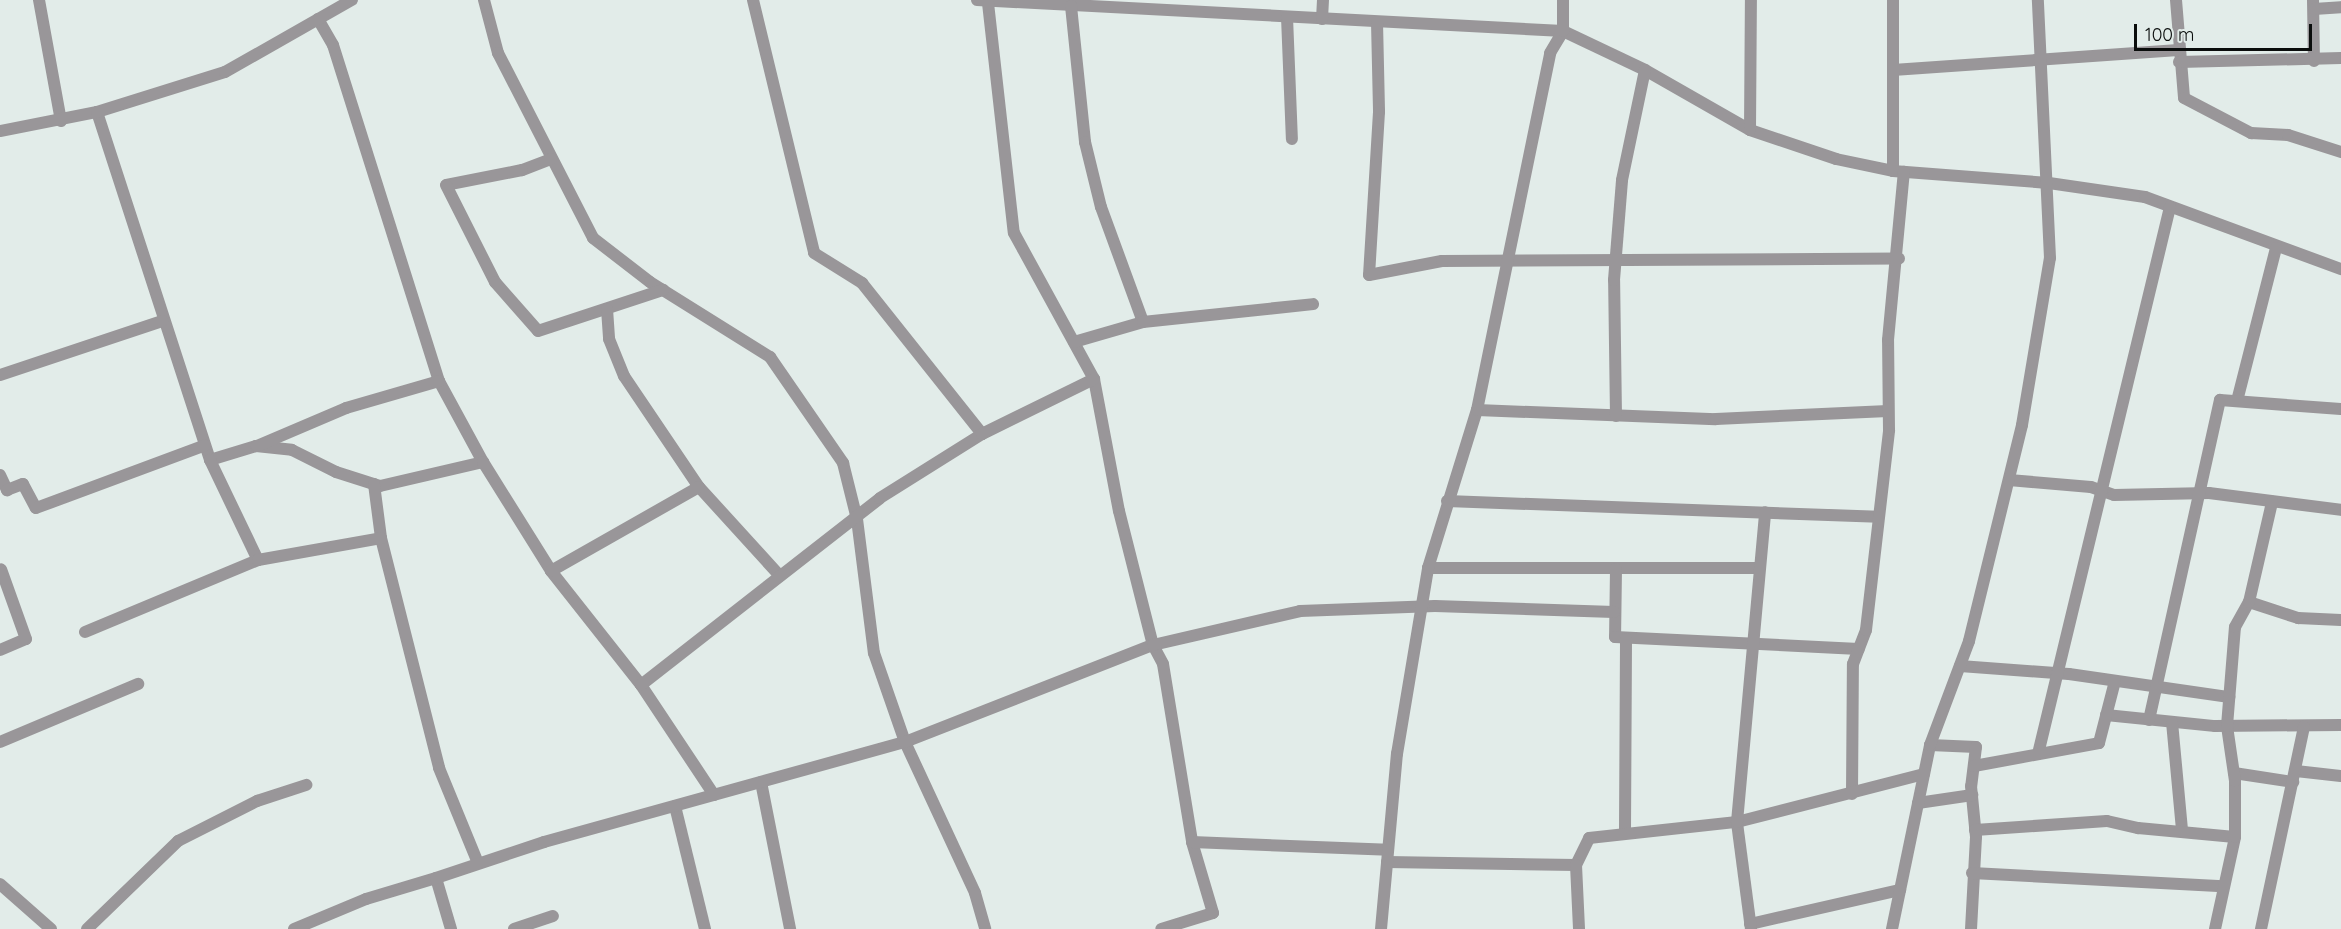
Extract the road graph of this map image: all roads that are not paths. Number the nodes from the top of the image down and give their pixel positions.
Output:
1 (39, 0) edge
2 (352, 0) edge
3 (484, 0) edge
4 (753, 0) edge
5 (1323, 0) edge
6 (1563, 0) edge
7 (1751, 0) edge
8 (1893, 0) edge
9 (2037, 0) edge
10 (2176, 0) edge
11 (982, 1) edge
12 (2314, 5) edge
13 (1071, 6) junction
14 (2341, 7) edge
15 (1287, 17) junction
16 (318, 19) junction
17 (1322, 19) junction
18 (1377, 22) junction
19 (1563, 31) junction
20 (2179, 56) junction
21 (2042, 58) junction
22 (2341, 58) edge
23 (2314, 61) junction
24 (1646, 70) junction
25 (1893, 70) junction
26 (97, 112) junction
27 (61, 121) junction
28 (1750, 130) junction
29 (0, 131) edge
30 (1292, 139) dead end
31 (2341, 152) edge
32 (551, 159) junction
33 (1899, 172) junction
34 (2049, 183) junction
35 (2170, 207) junction
36 (2276, 248) junction
37 (1616, 259) junction
38 (1899, 259) junction
39 (1505, 260) junction
40 (2341, 269) edge
41 (663, 291) junction
42 (1312, 304) dead end
43 (607, 309) junction
44 (162, 321) junction
45 (1143, 322) junction
46 (1074, 342) junction
47 (0, 375) edge
48 (1094, 379) junction
49 (439, 381) junction
50 (2237, 401) junction
51 (2341, 409) edge
52 (1477, 410) junction
53 (1888, 411) junction
54 (1616, 416) junction
55 (982, 434) junction
56 (205, 445) junction
57 (256, 446) junction
58 (210, 460) junction
59 (483, 462) junction
60 (0, 475) edge
61 (2008, 480) junction
62 (374, 484) junction
63 (699, 487) junction
64 (2103, 491) junction
65 (2196, 494) junction
66 (1447, 501) junction
67 (2272, 502) junction
68 (2341, 510) edge
69 (1765, 512) junction
70 (1878, 517) junction
71 (857, 519) junction
72 (381, 538) junction
73 (258, 560) junction
74 (1, 568) edge
75 (1428, 568) junction
76 (1758, 568) junction
77 (1616, 569) junction
78 (551, 571) junction
79 (780, 576) junction
80 (2249, 602) junction
81 (1421, 606) junction
82 (1614, 612) junction
83 (2341, 620) edge
84 (85, 632) dead end
85 (1626, 639) junction
86 (1153, 645) junction
87 (1752, 645) junction
88 (1859, 649) junction
89 (0, 650) edge
90 (1960, 666) junction
91 (2058, 674) junction
92 (2115, 681) junction
93 (138, 684) dead end
94 (641, 685) junction
95 (2158, 688) junction
96 (2229, 697) junction
97 (2106, 715) junction
98 (2149, 720) junction
99 (2172, 722) junction
100 (2227, 726) junction
101 (2341, 726) edge
102 (2304, 727) junction
103 (0, 742) edge
104 (904, 742) junction
105 (1930, 745) junction
106 (2038, 754) junction
107 (1974, 766) junction
108 (1924, 774) junction
109 (2234, 774) junction
110 (2341, 776) edge
111 (2294, 777) junction
112 (760, 782) junction
113 (306, 785) dead end
114 (1852, 794) junction
115 (714, 795) junction
116 (1972, 795) junction
117 (1918, 803) junction
118 (675, 806) junction
119 (1737, 822) junction
120 (1975, 830) junction
121 (2182, 830) junction
122 (1625, 832) junction
123 (2235, 837) junction
124 (1192, 842) junction
125 (1388, 856) junction
126 (478, 863) junction
127 (1576, 865) junction
128 (1972, 873) junction
129 (435, 878) junction
130 (0, 884) edge
131 (2223, 886) junction
132 (1900, 890) junction
133 (553, 916) dead end
134 (1750, 927) edge
135 (51, 929) edge
136 (87, 929) edge
137 (294, 929) edge
138 (451, 929) edge
139 (514, 929) edge
140 (705, 929) edge
141 (790, 929) edge
142 (985, 929) edge
143 (1161, 929) edge
144 (1381, 929) edge
145 (1579, 929) edge
146 (1892, 929) edge
147 (1971, 929) edge
148 (2215, 929) edge
149 (2261, 929) edge

1 - 27 street
2 - 16 street
3 - 32 street
4 - 55 street
5 - 17 street
6 - 19 street
7 - 28 street
8 - 25 street
9 - 21 street
10 - 20 street
11 - 13 street
11 - 46 street
12 - 14 street
12 - 23 street
13 - 15 street
13 - 45 street
15 - 17 street
15 - 30 street
16 - 26 street
16 - 49 street
17 - 18 street
18 - 19 street
18 - 39 street
19 - 24 street
19 - 39 street
20 - 21 street
20 - 23 street
20 - 31 street
21 - 25 street
21 - 34 street
22 - 23 street
24 - 28 street
24 - 37 street
25 - 33 street
26 - 27 street
26 - 44 street
27 - 29 street
28 - 33 street
32 - 41 street
32 - 43 street
33 - 34 street
33 - 38 street
34 - 35 street
34 - 61 street
35 - 36 street
35 - 64 street
36 - 40 street
36 - 50 street
37 - 38 street
37 - 39 street
37 - 54 street
38 - 53 street
39 - 52 street
41 - 43 street
41 - 71 street
42 - 45 street
43 - 63 street
44 - 47 street
44 - 56 street
45 - 46 street
46 - 48 street
48 - 55 street
48 - 86 street
49 - 57 street
49 - 59 street
50 - 51 street
50 - 65 street
52 - 54 street
52 - 66 street
53 - 54 street
53 - 70 street
55 - 71 street
56 - 58 street
56 - 60 street
57 - 58 street
57 - 62 street
58 - 73 street
59 - 62 street
59 - 78 street
61 - 64 street
61 - 90 street
62 - 72 street
63 - 78 street
63 - 79 street
64 - 65 street
64 - 91 street
65 - 67 street
65 - 95 street
66 - 69 street
66 - 75 street
67 - 68 street
67 - 80 street
69 - 70 street
69 - 76 street
70 - 88 street
71 - 79 street
71 - 104 street
72 - 73 street
72 - 126 street
73 - 84 street
74 - 89 street
75 - 77 street
75 - 81 street
76 - 77 street
76 - 87 street
77 - 82 street
78 - 94 street
79 - 94 street
80 - 83 street
80 - 96 street
81 - 82 street
81 - 86 street
81 - 125 street
82 - 85 street
85 - 87 street
85 - 122 street
86 - 104 street
86 - 124 street
87 - 88 street
87 - 119 street
88 - 114 street
90 - 91 street
90 - 105 street
91 - 92 street
91 - 106 street
92 - 95 street
92 - 97 street
93 - 103 street
94 - 115 street
95 - 96 street
95 - 98 street
96 - 100 street
97 - 98 street
97 - 106 street
98 - 99 street
99 - 100 street
99 - 121 street
100 - 102 street
100 - 109 street
101 - 102 street
102 - 111 street
104 - 112 street
104 - 142 street
105 - 107 street
105 - 108 street
106 - 107 street
107 - 116 street
108 - 114 street
108 - 117 street
109 - 111 street
109 - 123 street
110 - 111 street
111 - 149 street
112 - 115 street
112 - 141 street
113 - 136 street
114 - 119 street
115 - 118 street
116 - 117 street
116 - 120 street
117 - 132 street
118 - 126 street
118 - 140 street
119 - 122 street
119 - 134 street
120 - 121 street
120 - 128 street
121 - 123 street
122 - 127 street
123 - 131 street
124 - 125 street
124 - 143 street
125 - 127 street
125 - 144 street
126 - 129 street
127 - 145 street
128 - 131 street
128 - 147 street
129 - 137 street
129 - 138 street
130 - 135 street
131 - 148 street
132 - 134 street
132 - 146 street
133 - 139 street

